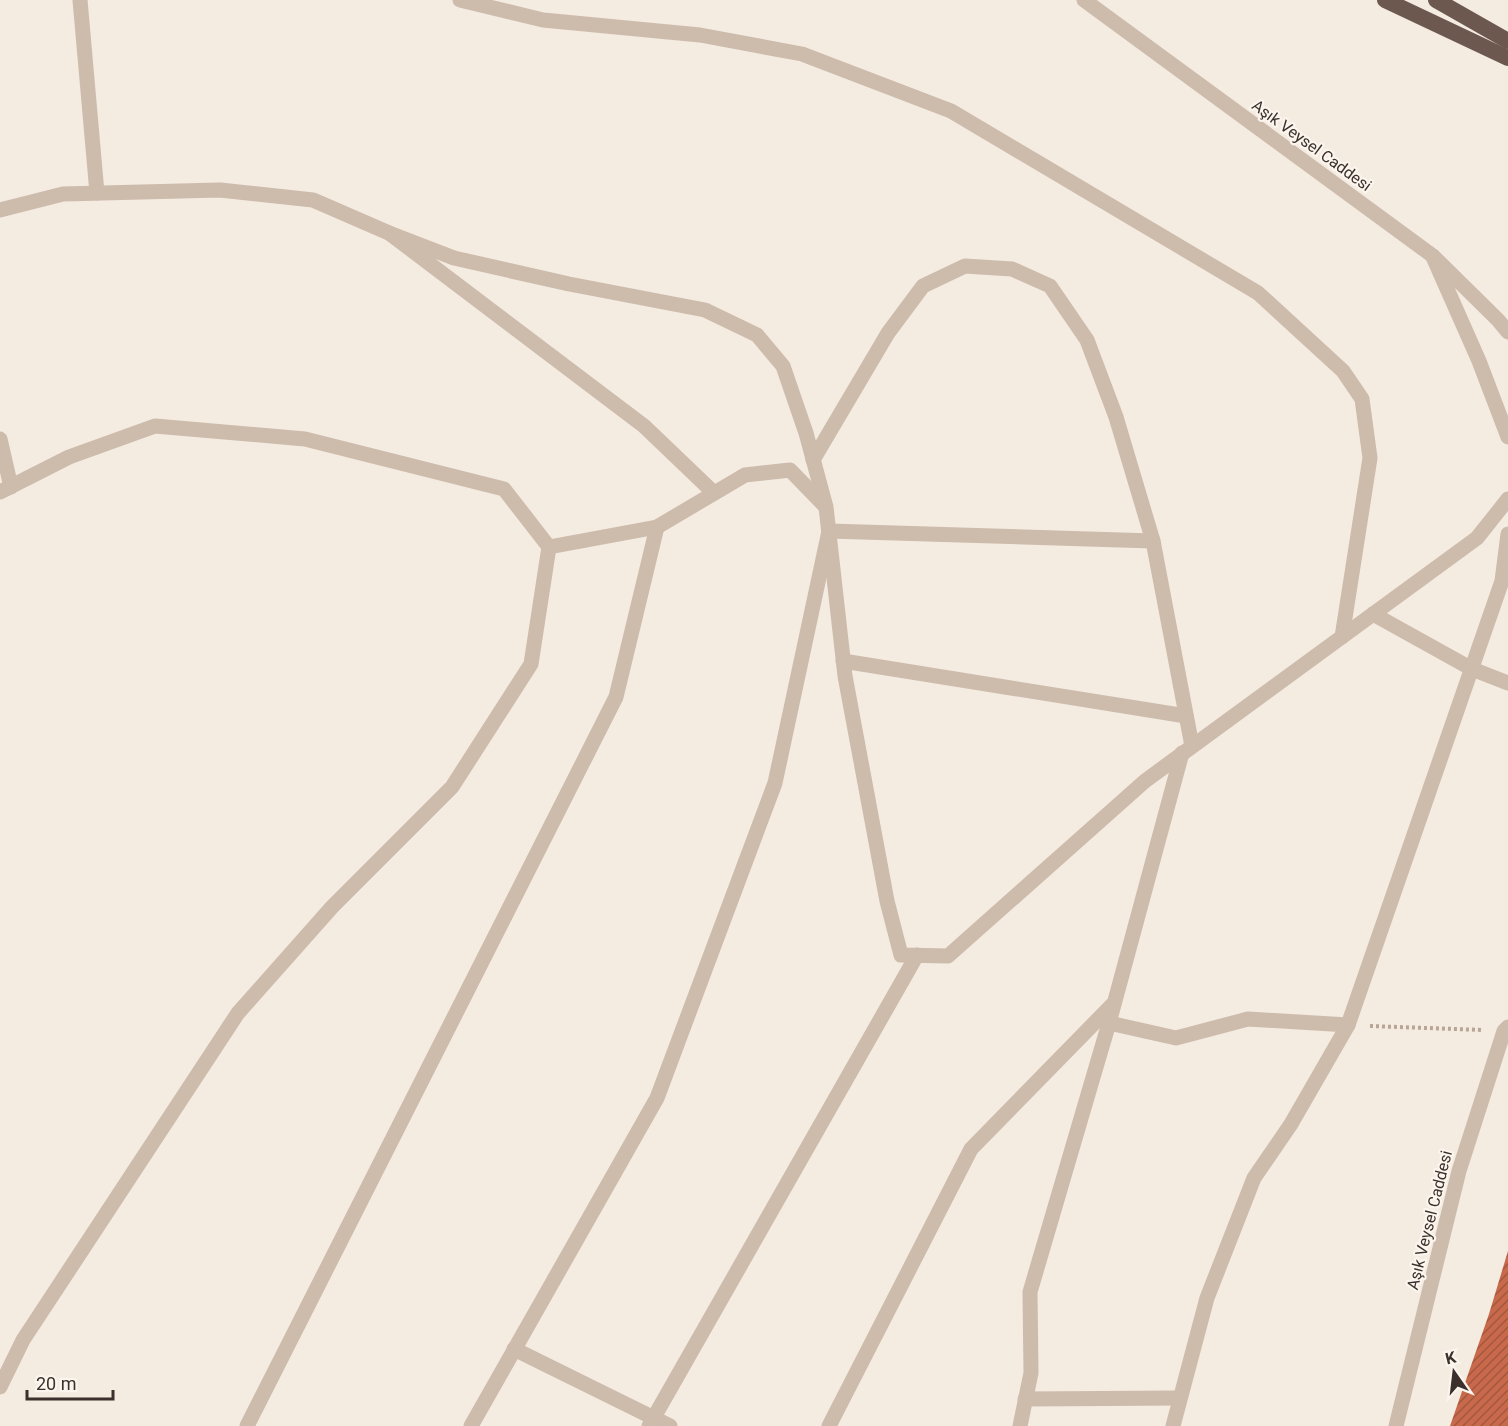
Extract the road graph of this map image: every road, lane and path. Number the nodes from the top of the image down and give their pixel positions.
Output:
1 (80, 0) edge
2 (460, 0) edge
3 (1084, 0) edge
4 (1385, 0) edge
5 (1436, 0) edge
6 (1508, 41) edge
7 (1508, 58) edge
8 (97, 194) junction
9 (0, 210) edge
10 (389, 233) junction
11 (1433, 256) junction
12 (1508, 332) edge
13 (1508, 437) edge
14 (0, 439) edge
15 (813, 460) junction
16 (5, 489) edge
17 (714, 493) junction
18 (1508, 500) edge
19 (826, 507) junction
20 (657, 527) junction
21 (828, 531) junction
22 (1508, 534) edge
23 (1153, 541) junction
24 (549, 547) junction
25 (1373, 614) junction
26 (1342, 637) junction
27 (843, 661) junction
28 (1472, 669) junction
29 (1508, 683) edge
30 (1186, 716) junction
31 (1187, 750) junction
32 (917, 955) junction
33 (1114, 1002) junction
34 (1109, 1023) junction
35 (1348, 1025) junction
36 (1506, 1029) edge
37 (514, 1349) junction
38 (0, 1387) edge
39 (1180, 1398) junction
40 (1025, 1399) junction
41 (651, 1422) edge
42 (247, 1426) edge
43 (471, 1426) edge
44 (670, 1426) edge
45 (829, 1426) edge
46 (1020, 1426) edge
47 (1173, 1426) edge
48 (1396, 1426) edge

1 - 8 street
2 - 26 street
3 - 11 street, Aşık Veysel Caddesi
4 - 7 highway
5 - 6 highway
8 - 9 street
8 - 10 street
10 - 15 street
10 - 17 street
11 - 12 street, Aşık Veysel Caddesi
11 - 13 street
14 - 16 street
15 - 19 street
15 - 23 street
16 - 24 street
17 - 19 street
17 - 20 street
18 - 25 street
19 - 21 street
20 - 24 street
20 - 42 street
21 - 23 street
21 - 27 street
21 - 37 street
22 - 28 street
23 - 30 street
24 - 38 street
25 - 26 street
25 - 28 street
26 - 31 street
27 - 30 street
27 - 32 street
28 - 29 street
28 - 35 street
30 - 31 street
31 - 32 street
31 - 33 street
32 - 41 street
33 - 34 street
33 - 45 street
34 - 35 street
34 - 40 street
35 - 36 path
35 - 39 street
36 - 48 street, Aşık Veysel Caddesi
37 - 41 street
37 - 43 street
39 - 40 street
39 - 47 street
40 - 46 street
41 - 44 street

